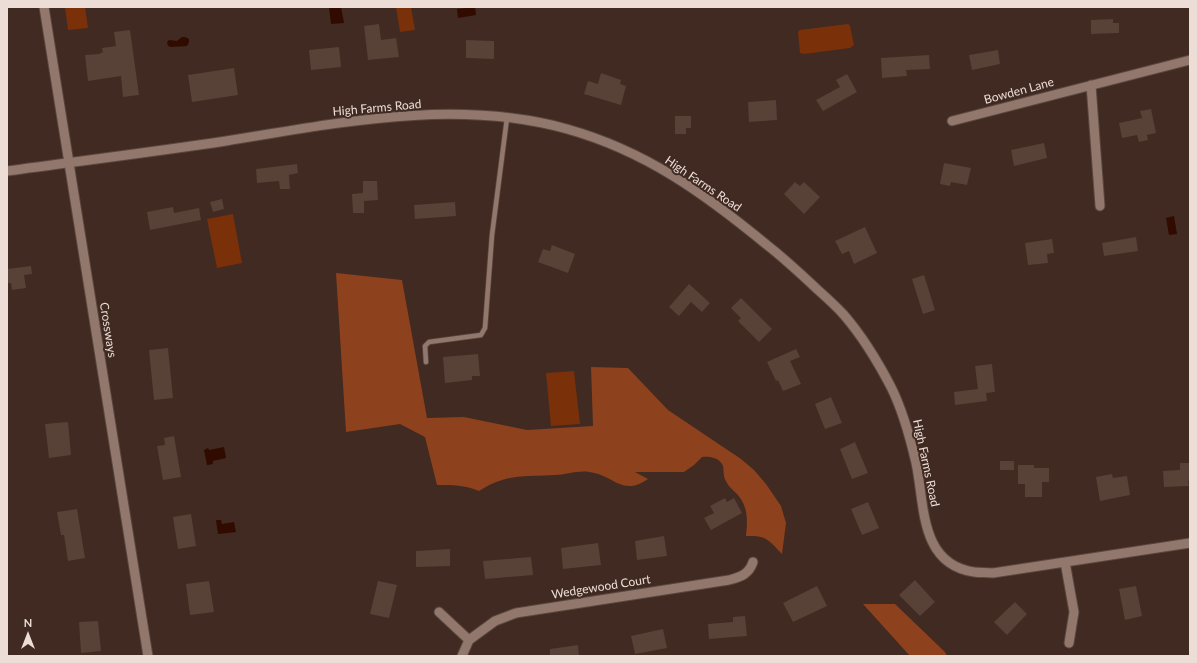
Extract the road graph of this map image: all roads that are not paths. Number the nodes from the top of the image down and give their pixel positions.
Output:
1 (44, 7) edge
2 (1190, 60) edge
3 (1091, 85) junction
4 (507, 117) junction
5 (952, 121) dead end
6 (69, 162) junction
7 (7, 171) edge
8 (1100, 206) dead end
9 (426, 362) dead end
10 (1190, 544) edge
11 (753, 562) dead end
12 (1065, 562) junction
13 (439, 612) dead end
14 (469, 640) junction
15 (1069, 643) dead end
16 (148, 656) edge
17 (462, 656) edge

1 - 6 street, Crossways
2 - 3 street, Bowden Lane
3 - 5 street, Bowden Lane
3 - 8 street
4 - 6 street, High Farms Road
4 - 9 lane
4 - 12 street, High Farms Road
6 - 7 street, High Farms Road
6 - 16 street, Crossways
10 - 12 street, High Farms Road
11 - 14 street, Wedgewood Court
12 - 15 street
13 - 14 street
14 - 17 street

